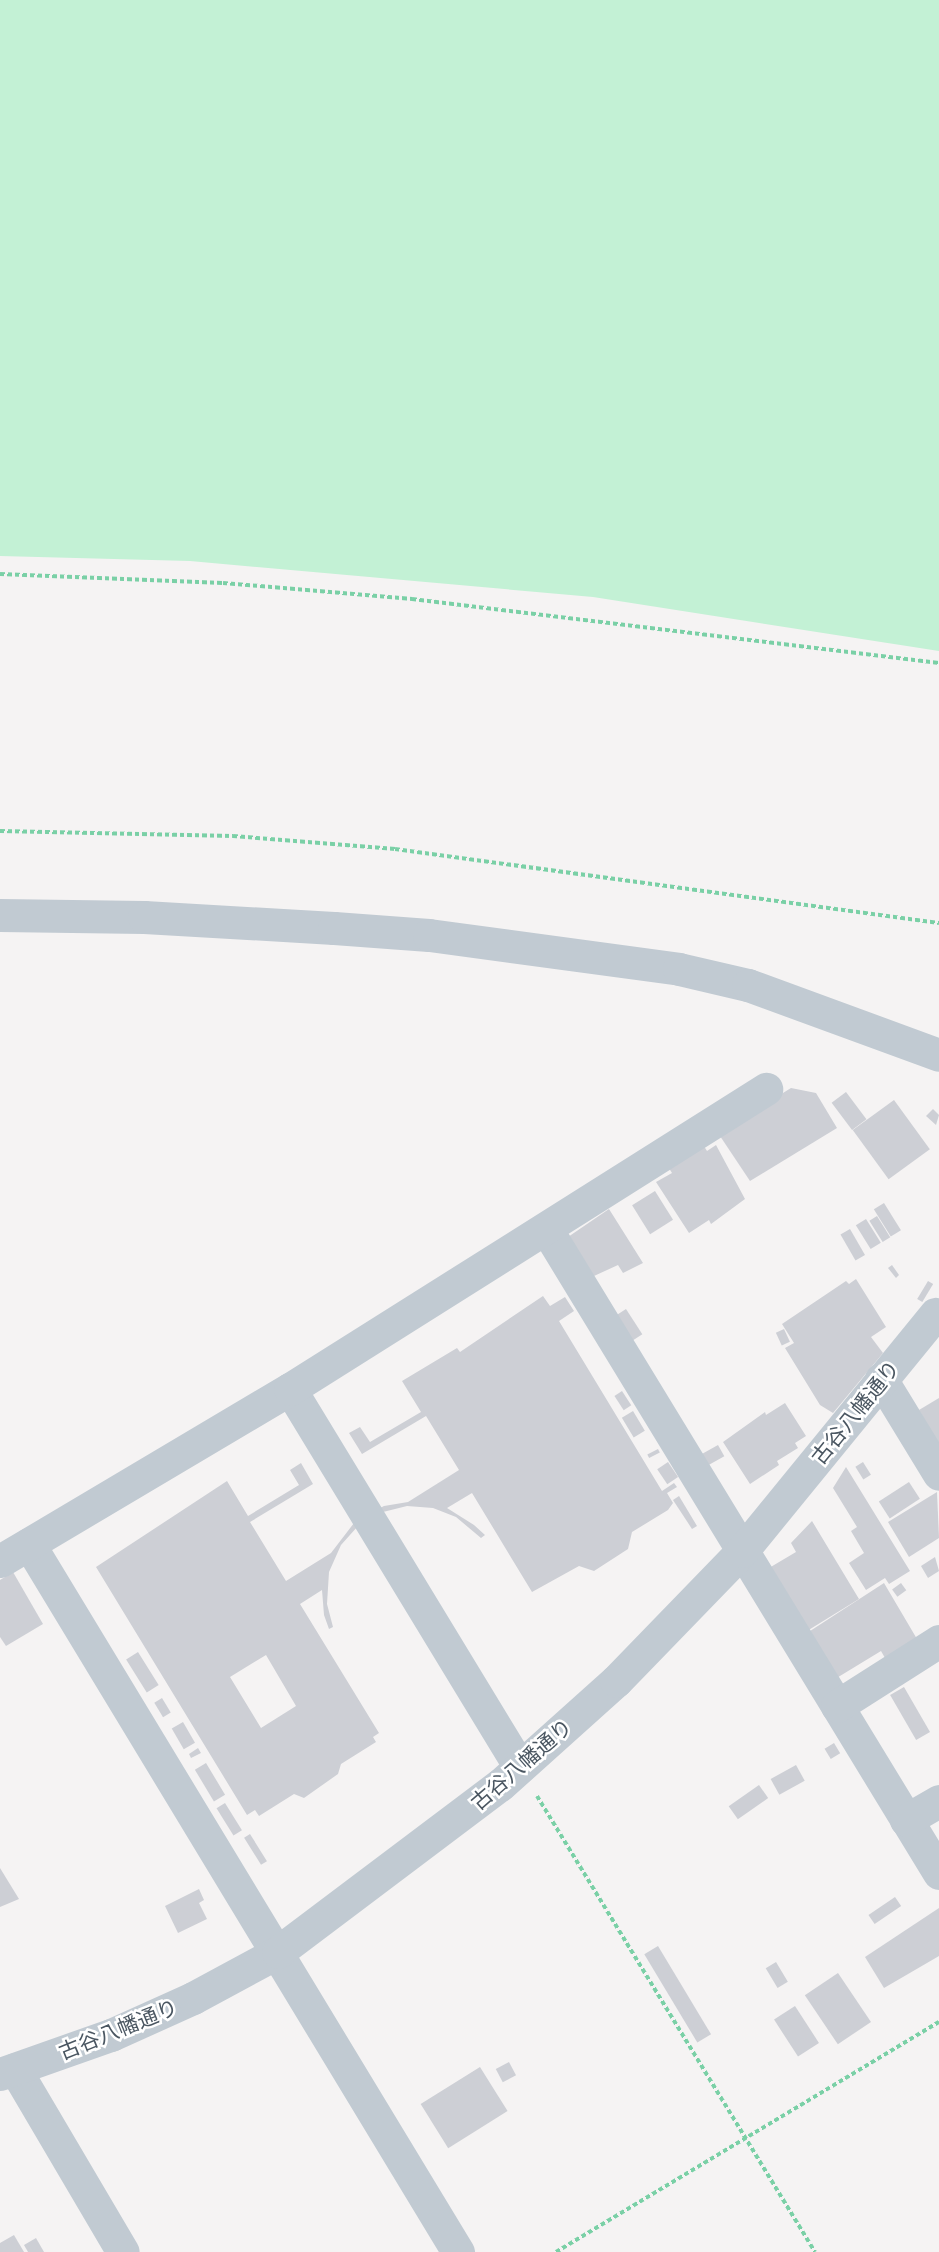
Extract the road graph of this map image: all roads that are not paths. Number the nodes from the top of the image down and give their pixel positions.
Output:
1 (0, 915) edge
2 (939, 1055) edge
3 (766, 1089) dead end
4 (547, 1230) junction
5 (937, 1312) edge
6 (882, 1379) junction
7 (290, 1389) junction
8 (939, 1474) edge
9 (29, 1544) junction
10 (742, 1551) junction
11 (0, 1561) edge
12 (939, 1641) edge
13 (837, 1706) junction
14 (519, 1767) junction
15 (939, 1801) edge
16 (906, 1820) junction
17 (939, 1873) edge
18 (278, 1952) junction
19 (8, 2072) edge
20 (123, 2252) edge
21 (459, 2252) edge

1 - 2 street
3 - 4 street
4 - 7 street
4 - 10 street
5 - 6 street, 古谷八幡通り
6 - 8 street
6 - 10 street, 古谷八幡通り
7 - 9 street
7 - 14 street
9 - 11 street
9 - 18 street
10 - 13 street
10 - 14 street, 古谷八幡通り
12 - 13 street
13 - 16 street
14 - 18 street, 古谷八幡通り
15 - 16 street
16 - 17 street
18 - 19 street, 古谷八幡通り
18 - 21 street
19 - 20 street

